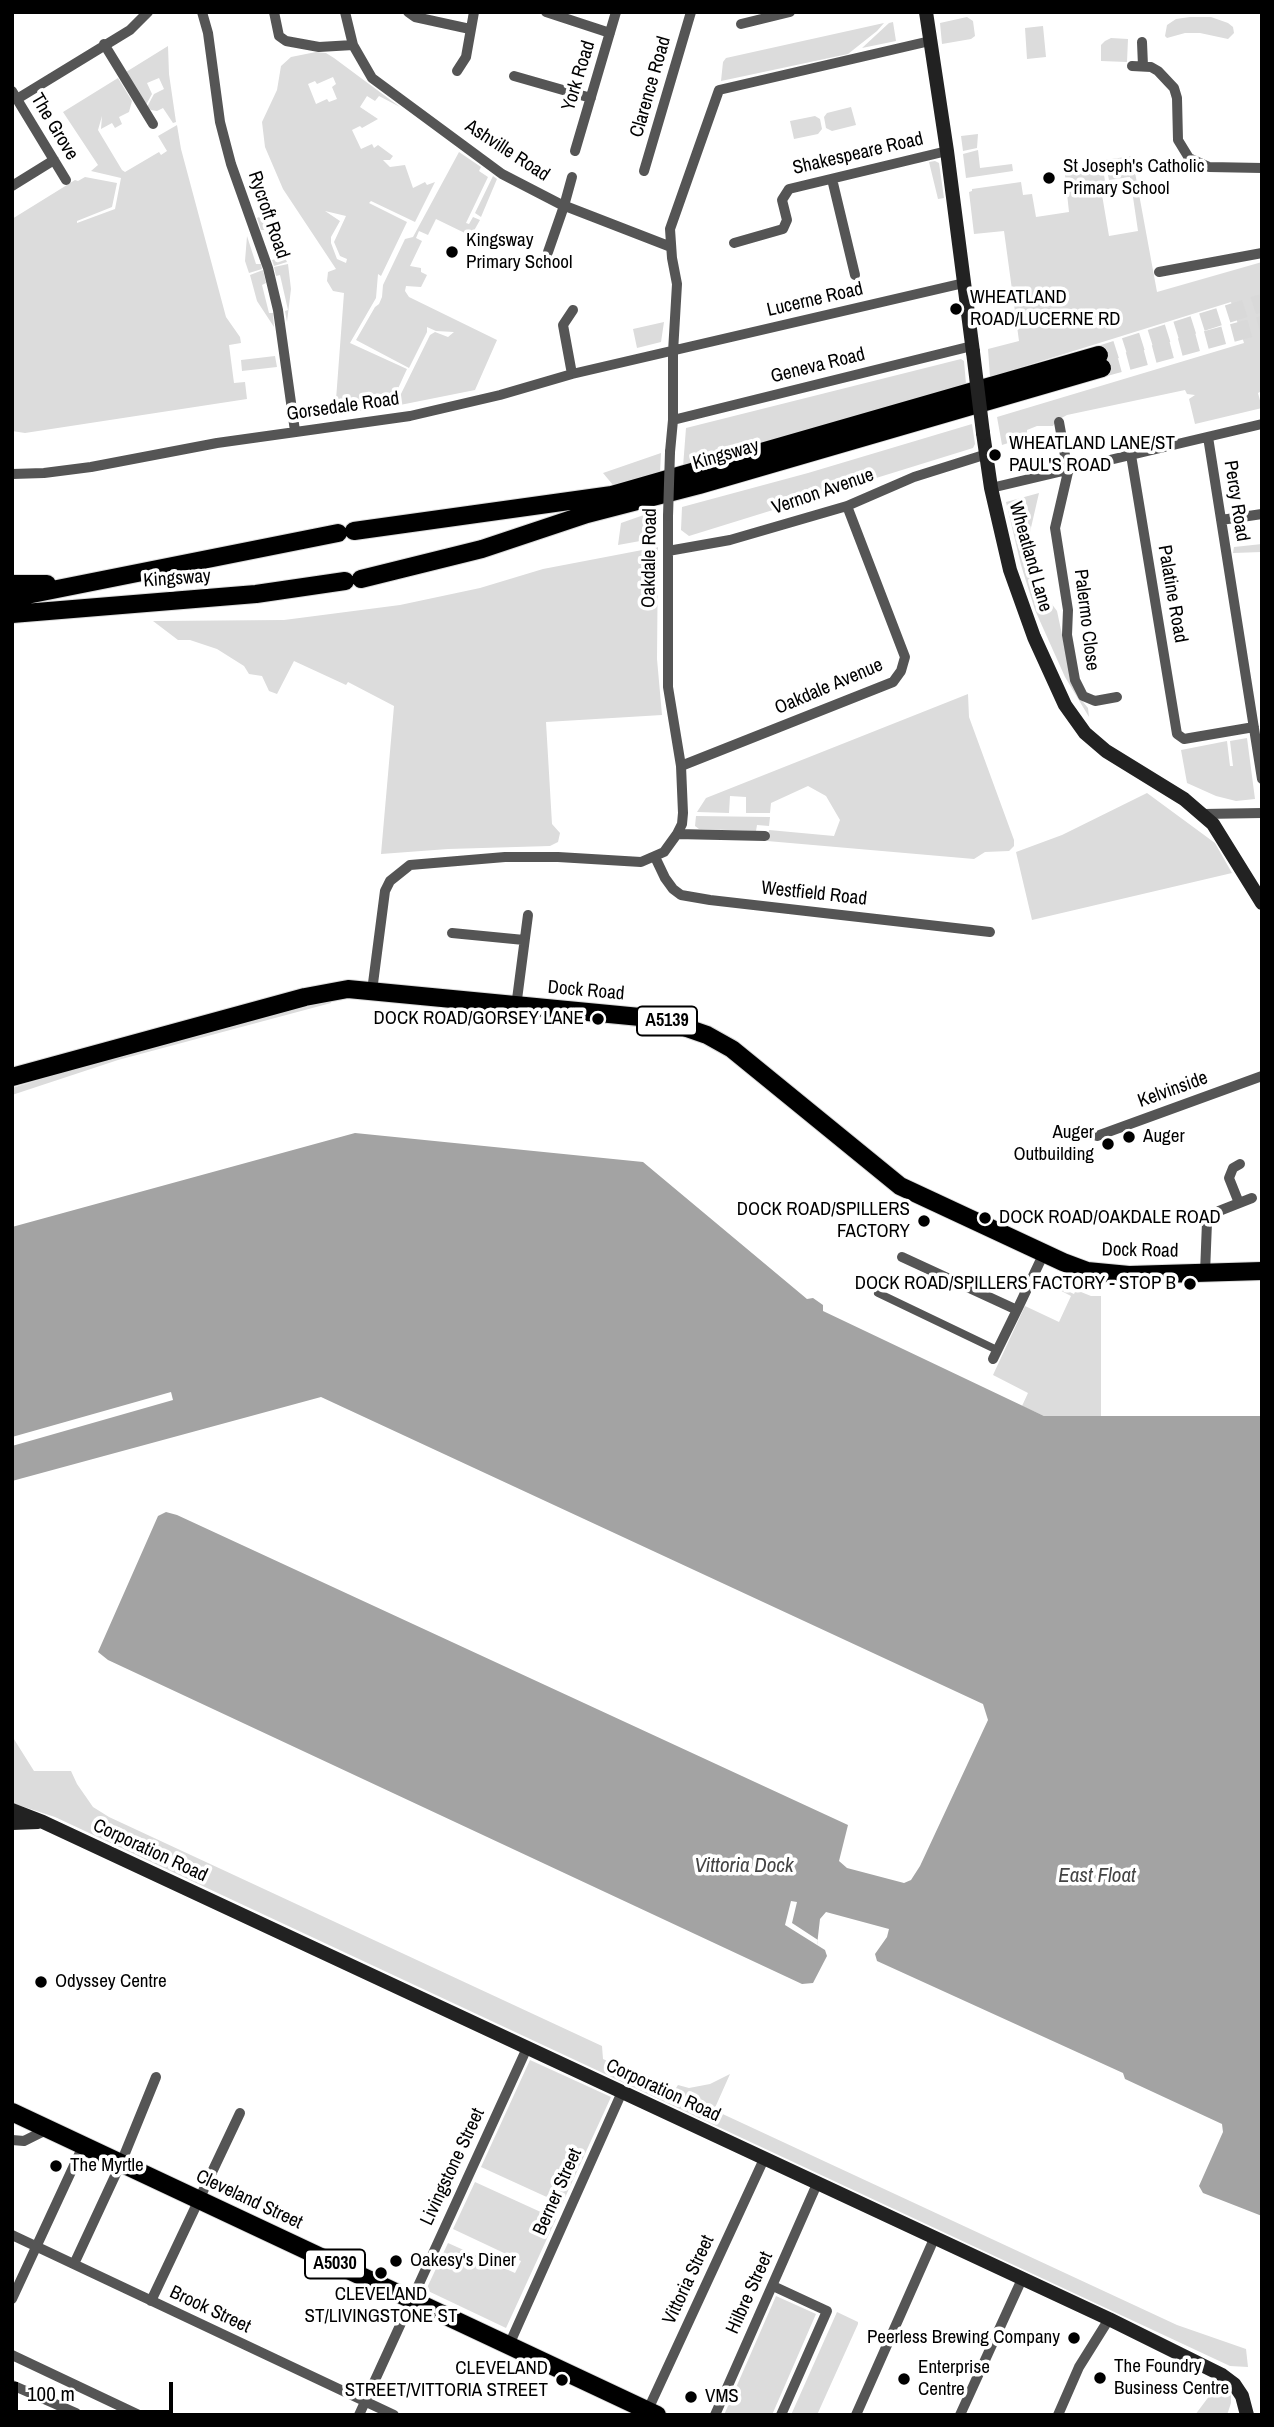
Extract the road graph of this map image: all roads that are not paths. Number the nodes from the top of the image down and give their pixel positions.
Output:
1 (148, 12) edge
2 (202, 12) edge
3 (274, 12) edge
4 (345, 12) edge
5 (408, 12) edge
6 (474, 12) edge
7 (546, 12) edge
8 (616, 12) edge
9 (691, 12) edge
10 (790, 12) edge
11 (926, 12) edge
12 (741, 24) dead end
13 (470, 29) junction
14 (610, 33) junction
15 (930, 41) junction
16 (1142, 42) dead end
17 (104, 44) junction
18 (353, 45) junction
19 (457, 71) dead end
20 (514, 76) dead end
21 (14, 96) edge
22 (591, 98) junction
23 (153, 124) dead end
24 (947, 150) junction
25 (575, 151) dead end
26 (54, 160) junction
27 (1262, 168) edge
28 (644, 171) dead end
29 (572, 177) dead end
30 (832, 179) junction
31 (66, 180) dead end
32 (12, 186) edge
33 (565, 206) junction
34 (734, 243) dead end
35 (671, 247) junction
36 (548, 251) dead end
37 (1262, 253) edge
38 (1159, 272) dead end
39 (855, 275) dead end
40 (964, 283) junction
41 (573, 310) dead end
42 (972, 349) junction
43 (673, 352) junction
44 (572, 374) junction
45 (673, 419) junction
46 (1059, 422) dead end
47 (1262, 424) edge
48 (295, 431) junction
49 (1208, 437) junction
50 (987, 454) junction
51 (1131, 455) junction
52 (1068, 472) junction
53 (12, 474) edge
54 (991, 488) junction
55 (847, 506) junction
56 (1262, 514) edge
57 (1222, 520) junction
58 (668, 551) junction
59 (12, 584) edge
60 (85, 584) junction
61 (12, 598) edge
62 (90, 607) junction
63 (12, 614) edge
64 (12, 624) edge
65 (1116, 698) dead end
66 (1254, 727) junction
67 (681, 766) junction
68 (1262, 779) edge
69 (1262, 813) edge
70 (1203, 814) junction
71 (677, 834) junction
72 (765, 836) dead end
73 (655, 857) junction
74 (1262, 903) edge
75 (528, 915) dead end
76 (990, 932) dead end
77 (452, 933) dead end
78 (524, 940) junction
79 (372, 990) junction
80 (516, 1007) junction
81 (1262, 1076) edge
82 (12, 1077) edge
83 (1097, 1136) dead end
84 (1240, 1164) dead end
85 (1252, 1198) dead end
86 (1238, 1203) junction
87 (1044, 1254) junction
88 (902, 1257) dead end
89 (1262, 1271) edge
90 (1205, 1273) junction
91 (878, 1293) dead end
92 (1017, 1310) junction
93 (995, 1355) joint
94 (12, 1810) edge
95 (43, 1822) junction
96 (12, 1824) edge
97 (527, 2048) junction
98 (156, 2077) dead end
99 (622, 2092) junction
100 (12, 2112) edge
101 (240, 2113) dead end
102 (48, 2129) junction
103 (12, 2140) edge
104 (83, 2146) junction
105 (764, 2159) junction
106 (121, 2163) junction
107 (817, 2184) junction
108 (199, 2200) junction
109 (12, 2235) edge
110 (934, 2239) junction
111 (37, 2247) junction
112 (74, 2264) junction
113 (1021, 2279) junction
114 (773, 2286) junction
115 (12, 2299) edge
116 (411, 2300) junction
117 (151, 2301) junction
118 (1109, 2319) junction
119 (509, 2345) junction
120 (12, 2355) edge
121 (12, 2385) edge
122 (365, 2401) junction
123 (76, 2413) dead end
124 (650, 2413) edge
125 (139, 2415) edge
126 (359, 2415) edge
127 (394, 2415) edge
128 (715, 2415) edge
129 (780, 2415) edge
130 (856, 2415) edge
131 (960, 2415) edge
132 (1058, 2415) edge
133 (1247, 2415) edge

1 - 17 street
2 - 48 street, Rycroft Road
3 - 18 street
4 - 18 street, Ashville Road
5 - 13 street
6 - 13 street
7 - 14 street
8 - 14 street, York Road
9 - 28 street, Clarence Road
10 - 12 street
11 - 15 main road, Wheatland Lane
13 - 19 street
14 - 22 street, York Road
15 - 24 main road, Wheatland Lane
15 - 35 street, Oakdale Road
16 - 27 street
17 - 21 street
17 - 23 street
18 - 33 street, Ashville Road
20 - 22 street
21 - 26 street, The Grove
22 - 25 street, York Road
24 - 30 street, Shakespeare Road
24 - 40 main road, Wheatland Lane
26 - 31 street, The Grove
26 - 32 street
29 - 33 street
30 - 34 street, Shakespeare Road
30 - 39 street
33 - 35 street, Ashville Road
33 - 36 street
35 - 43 street, Oakdale Road
37 - 38 street
40 - 42 main road, Wheatland Lane
40 - 43 street, Lucerne Road
41 - 44 street
42 - 45 street, Geneva Road
42 - 50 main road, Wheatland Lane, bridge
43 - 44 street, Gorsedale Road
43 - 45 street, Oakdale Road
44 - 48 street, Gorsedale Road
45 - 58 street, Oakdale Road, bridge
46 - 52 street
47 - 49 street
48 - 53 street, Gorsedale Road
49 - 51 street
49 - 57 street, Percy Road
50 - 54 main road, Wheatland Lane
50 - 55 street, Vernon Avenue
51 - 52 street
51 - 66 street, Palatine Road
52 - 54 street
52 - 65 street, Palermo Close
54 - 70 main road, Wheatland Lane
55 - 58 street, Vernon Avenue
55 - 67 street, Oakdale Avenue
56 - 57 street
57 - 66 street, Percy Road
58 - 67 street, Oakdale Road
59 - 60 main road
60 - 61 main road, Kingsway
60 - 62 main road, Kingsway
62 - 63 main road, Kingsway
62 - 64 main road
66 - 68 street, Percy Road
67 - 71 street, Oakdale Road
69 - 70 street
70 - 74 main road, Wheatland Lane
71 - 72 street
71 - 73 street
73 - 76 street, Westfield Road
73 - 79 street
75 - 78 street
77 - 78 street
78 - 80 street
79 - 80 main road, Dock Road / A5139
79 - 82 main road, Dock Road / A5139
80 - 87 main road, Dock Road / A5139
81 - 83 street, Kelvinside
84 - 86 street
85 - 86 street
86 - 90 street
87 - 90 main road, Dock Road / A5139
87 - 92 street
88 - 92 street
89 - 90 main road, Dock Road / A5139
91 - 93 street
92 - 93 street
94 - 95 main road, Corporation Road
95 - 96 main road, Corporation Road
95 - 97 main road, Corporation Road
97 - 99 main road, Corporation Road
97 - 116 street, Livingstone Street
98 - 106 street
99 - 105 main road, Corporation Road
99 - 119 street, Berner Street
100 - 102 main road, Cleveland Street / A5030
101 - 108 street
102 - 103 street
102 - 104 main road, Cleveland Street / A5030
104 - 106 main road, Cleveland Street / A5030
104 - 111 street
105 - 107 main road, Corporation Road
105 - 124 street, Vittoria Street
106 - 108 main road, Cleveland Street / A5030
106 - 112 street
107 - 110 main road, Corporation Road
107 - 114 street, Hilbre Street
108 - 116 main road, Cleveland Street / A5030
108 - 117 street
109 - 111 street, Brook Street
110 - 113 main road, Corporation Road
110 - 130 street
111 - 112 street, Brook Street
111 - 115 street
112 - 117 street, Brook Street
113 - 118 main road, Corporation Road
113 - 131 street
114 - 128 street, Hilbre Street
114 - 129 street
116 - 119 main road, Cleveland Street / A5030
116 - 122 street, Livingstone Street
117 - 122 street, Brook Street
118 - 132 street
118 - 133 main road, Corporation Road
119 - 124 main road, Cleveland Street / A5030
120 - 125 street
121 - 123 street
122 - 126 street, Livingstone Street
122 - 127 street, Brook Street

